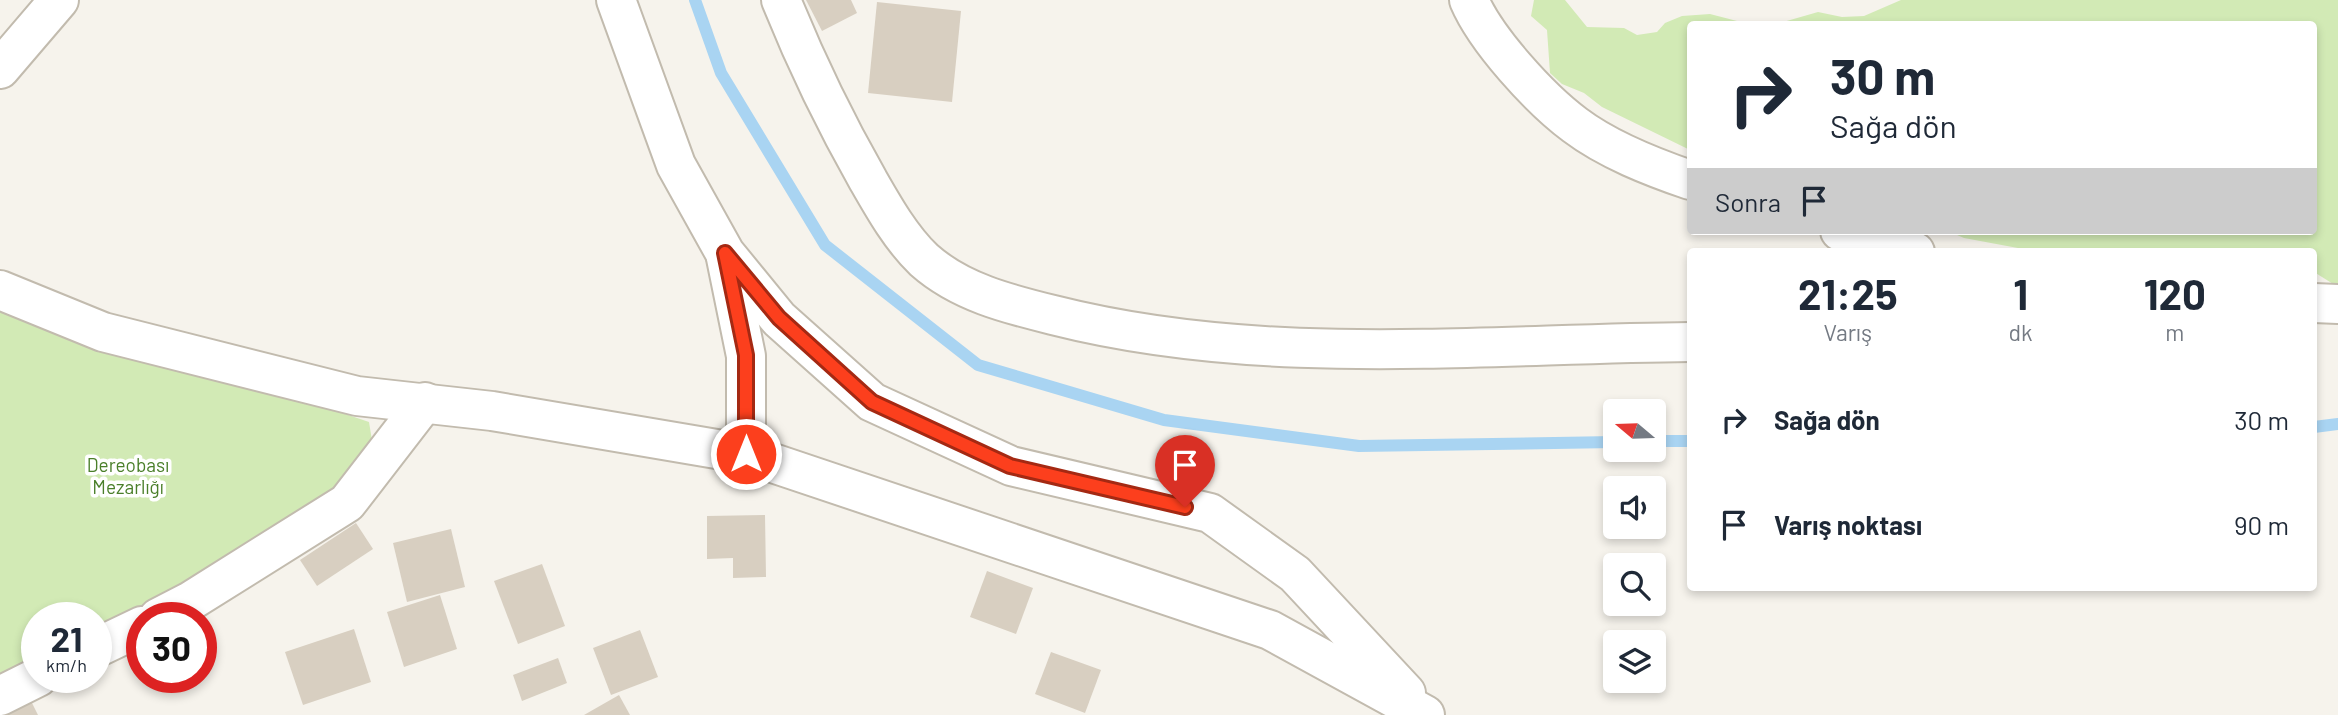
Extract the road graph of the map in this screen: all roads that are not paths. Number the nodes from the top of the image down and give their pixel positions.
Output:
1 (59, 0) edge
2 (616, 0) edge
3 (781, 0) edge
4 (1469, 0) edge
5 (0, 69) edge
6 (1687, 179) edge
7 (1854, 235) edge
8 (1900, 248) edge
9 (725, 253) junction
10 (0, 290) edge
11 (2317, 303) edge
12 (2338, 304) edge
13 (1687, 342) edge
14 (425, 402) junction
15 (746, 454) junction
16 (189, 602) edge
17 (21, 686) edge
18 (0, 696) edge
19 (1426, 715) edge

1 - 5 street
2 - 9 street
3 - 13 street
4 - 6 street
7 - 8 street
9 - 15 street
9 - 19 street
10 - 14 street
11 - 12 street
14 - 15 street
14 - 16 street
15 - 19 street
17 - 18 street

